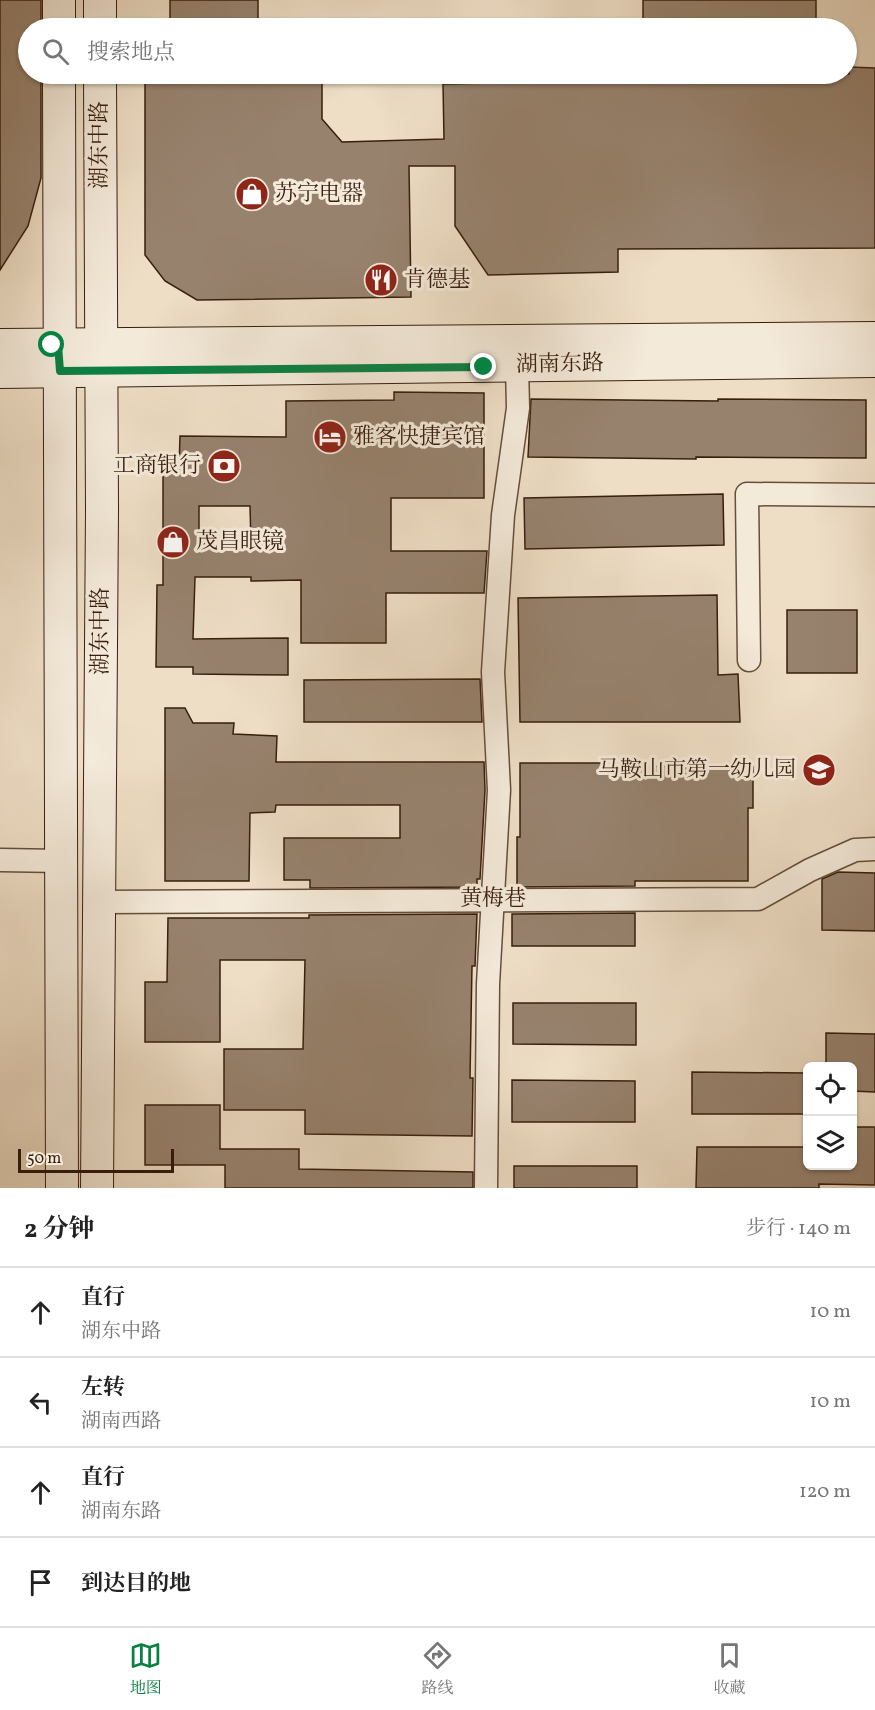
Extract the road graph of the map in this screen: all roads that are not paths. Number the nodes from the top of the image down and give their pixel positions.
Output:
1 (59, 0) edge
2 (100, 0) edge
3 (59, 18) edge
4 (100, 18) edge
5 (59, 84) edge
6 (100, 84) edge
7 (875, 338) edge
8 (0, 345) edge
9 (59, 358) junction
10 (100, 358) junction
11 (875, 361) edge
12 (517, 366) junction
13 (0, 372) edge
14 (875, 495) edge
15 (749, 660) dead end
16 (875, 849) edge
17 (0, 860) edge
18 (61, 861) junction
19 (493, 899) junction
20 (99, 902) junction
21 (62, 1188) edge
22 (97, 1188) edge
23 (486, 1188) edge

1 - 3 main road
2 - 4 main road
5 - 9 main road, 湖东中路
6 - 10 main road, 湖东中路
7 - 10 main road
8 - 9 main road
9 - 10 main road
9 - 13 main road
9 - 18 main road, 湖东中路
10 - 12 main road, 湖南东路
10 - 20 main road, 湖东中路
11 - 12 main road, 湖南东路
12 - 19 street
14 - 15 street
16 - 19 street, 黄梅巷
17 - 18 street
18 - 21 main road, 湖东中路
19 - 20 street, 黄梅巷
19 - 23 street
20 - 22 main road, 湖东中路

